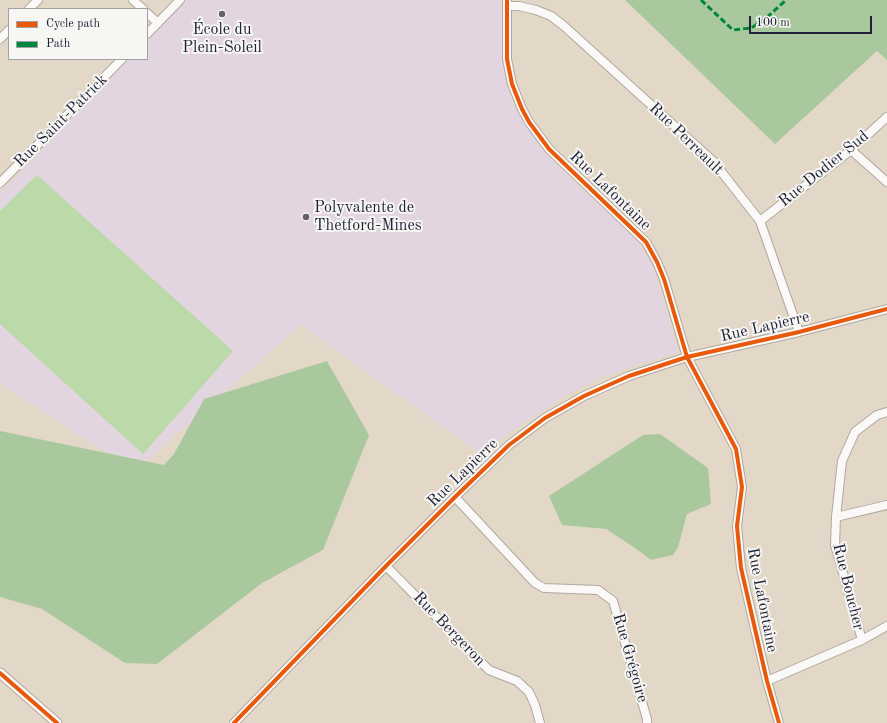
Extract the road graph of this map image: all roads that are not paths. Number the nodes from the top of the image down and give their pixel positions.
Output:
1 (38, 0) edge
2 (133, 0) edge
3 (180, 0) edge
4 (507, 3) edge
5 (30, 8) edge
6 (142, 8) edge
7 (148, 14) edge
8 (158, 23) junction
9 (8, 31) edge
10 (148, 33) edge
11 (0, 39) edge
12 (121, 60) edge
13 (887, 117) edge
14 (851, 150) junction
15 (887, 182) edge
16 (0, 183) edge
17 (760, 221) junction
18 (887, 309) edge
19 (799, 332) junction
20 (687, 357) junction
21 (887, 412) edge
22 (455, 496) junction
23 (887, 505) edge
24 (836, 517) junction
25 (386, 566) junction
26 (887, 626) edge
27 (862, 640) junction
28 (0, 673) edge
29 (767, 681) junction
30 (57, 723) edge
31 (234, 723) edge
32 (540, 723) edge
33 (647, 723) edge
34 (779, 723) edge

1 - 5 street
2 - 6 street
3 - 8 street
4 - 17 street, Rue Perreault
4 - 20 street, Rue Lafontaine
7 - 8 street
8 - 10 street
9 - 11 street
12 - 16 street, Rue Saint-Patrick
13 - 14 street, Rue Dodier Sud
14 - 15 street
14 - 17 street, Rue Dodier Sud
17 - 19 street, Rue Perreault
18 - 19 street, Rue Lapierre
19 - 20 street, Rue Lapierre
20 - 22 street, Rue Lapierre
20 - 29 street, Rue Lafontaine
21 - 24 street, Rue Boucher
22 - 25 street, Rue Lapierre
22 - 33 street, Rue Grégoire
23 - 24 street
24 - 27 street, Rue Boucher
25 - 31 street, Rue Lapierre
25 - 32 street, Rue Bergeron
26 - 27 street
27 - 29 street
28 - 30 street
29 - 34 street, Rue Lafontaine

